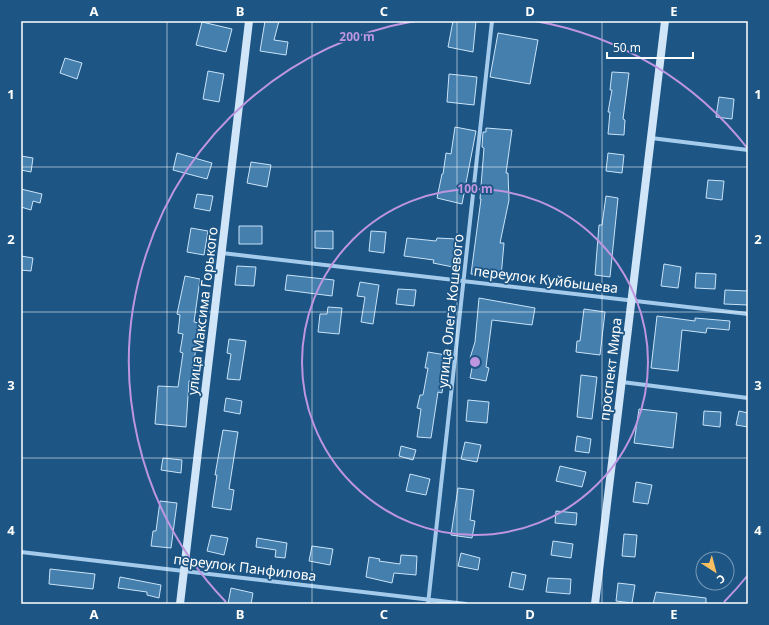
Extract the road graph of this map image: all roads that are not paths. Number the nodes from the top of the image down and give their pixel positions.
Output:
1 (249, 21) edge
2 (492, 21) edge
3 (665, 21) edge
4 (651, 138) junction
5 (748, 150) edge
6 (222, 253) junction
7 (464, 281) junction
8 (632, 300) junction
9 (748, 314) edge
10 (622, 382) junction
11 (748, 398) edge
12 (21, 552) edge
13 (184, 570) junction
14 (428, 602) edge
15 (180, 604) edge
16 (466, 604) edge
17 (595, 604) edge

1 - 6 main road, улица Максима Горького
2 - 7 street, улица Олега Кошевого
3 - 4 main road, проспект Мира
4 - 5 street
4 - 8 main road, проспект Мира
6 - 7 street, переулок Куйбышева
6 - 13 main road, улица Максима Горького
7 - 8 street, переулок Куйбышева
7 - 14 street, улица Олега Кошевого
8 - 9 street, переулок Куйбышева
8 - 10 main road, проспект Мира
10 - 11 street
10 - 17 main road, проспект Мира
12 - 13 street, переулок Панфилова
13 - 14 street, переулок Панфилова
13 - 15 main road, улица Максима Горького
14 - 16 street, переулок Панфилова

